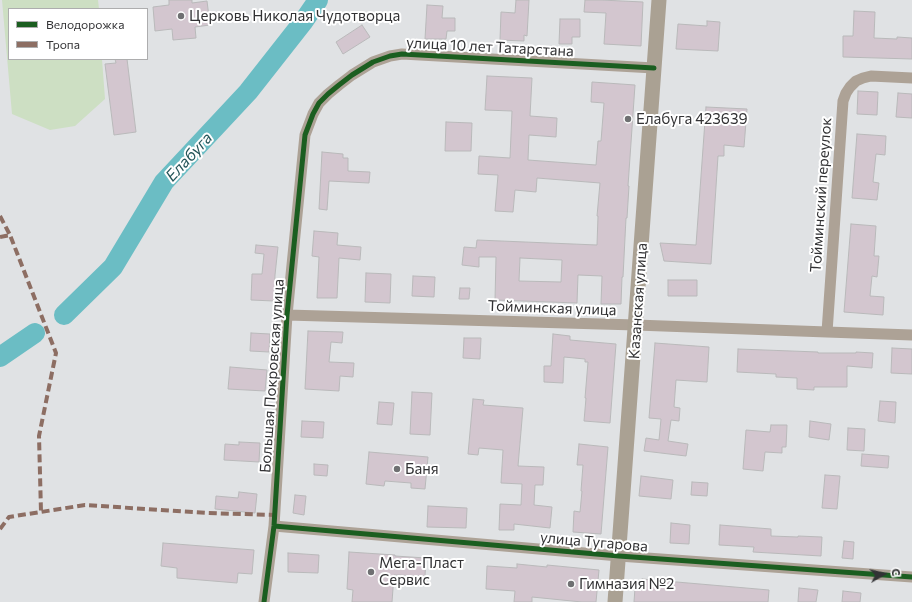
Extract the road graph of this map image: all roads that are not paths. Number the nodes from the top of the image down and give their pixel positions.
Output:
1 (659, 0) edge
2 (654, 68) junction
3 (912, 78) edge
4 (308, 128) joint
5 (287, 315) junction
6 (636, 325) junction
7 (827, 332) junction
8 (912, 336) edge
9 (274, 526) junction
10 (619, 556) junction
11 (912, 577) edge
12 (264, 602) edge
13 (615, 602) edge

1 - 2 street, Казанская улица
2 - 4 street, улица 10 лет Татарстана
2 - 6 street, Казанская улица
3 - 7 street, Тойминский переулок
4 - 5 street, Большая Покровская улица
5 - 6 street, Тойминская улица
5 - 9 street, Большая Покровская улица
6 - 7 street, Тойминская улица
6 - 10 street, Казанская улица
7 - 8 street, Тойминская улица
9 - 10 street, улица Тугарова
9 - 12 street, Большая Покровская улица
10 - 11 street, улица Тугарова
10 - 13 street, Казанская улица

